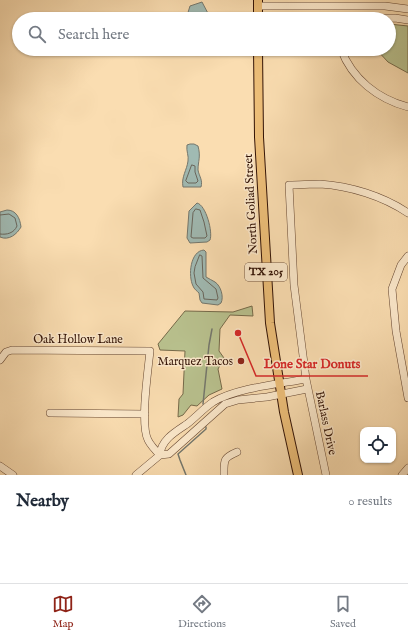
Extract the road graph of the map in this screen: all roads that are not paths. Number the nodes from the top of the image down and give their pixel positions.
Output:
1 (258, 3) edge
2 (332, 6) junction
3 (408, 9) edge
4 (332, 12) edge
5 (396, 18) edge
6 (408, 20) edge
7 (258, 56) edge
8 (344, 56) edge
9 (408, 107) edge
10 (408, 213) edge
11 (408, 256) edge
12 (0, 360) edge
13 (306, 379) junction
14 (279, 384) junction
15 (307, 389) junction
16 (280, 394) junction
17 (236, 397) junction
18 (408, 398) edge
19 (50, 413) dead end
20 (145, 414) junction
21 (237, 452) dead end
22 (160, 455) junction
23 (0, 466) edge
24 (408, 468) edge
25 (13, 475) edge
26 (136, 475) edge
27 (224, 475) edge
28 (298, 475) edge
29 (326, 475) edge
30 (402, 475) edge

1 - 2 street
2 - 3 street
2 - 4 street
5 - 6 street
7 - 14 main road, North Goliad Street / TX 205
8 - 9 street
10 - 13 street, Barlass Drive
11 - 18 street
12 - 20 street, Oak Hollow Lane
13 - 14 street
13 - 15 street, Barlass Drive
14 - 16 main road, North Goliad Street / TX 205
14 - 17 street
15 - 16 street
15 - 29 street, Barlass Drive
16 - 17 street
16 - 28 main road, North Goliad Street / TX 205
17 - 22 street
17 - 22 street
19 - 20 street
20 - 22 street
21 - 27 street
22 - 26 street
23 - 25 street
24 - 30 street

